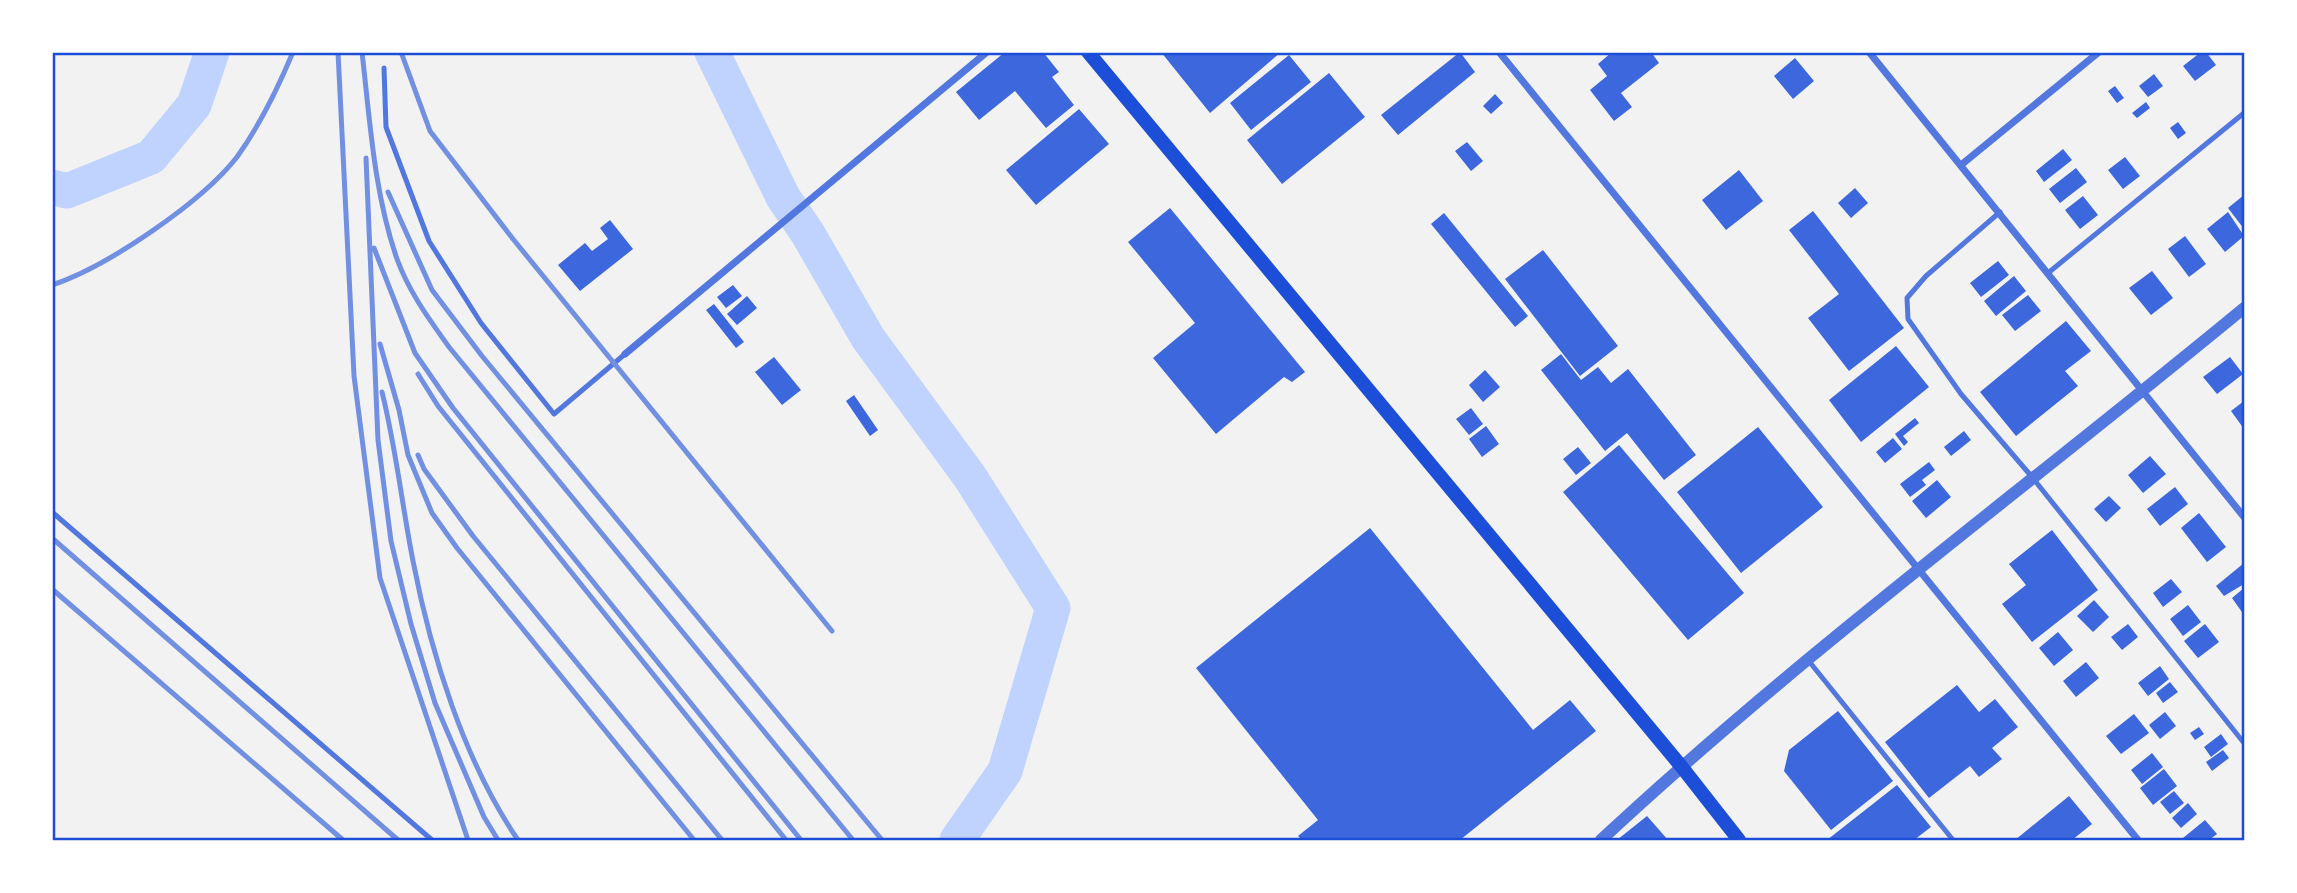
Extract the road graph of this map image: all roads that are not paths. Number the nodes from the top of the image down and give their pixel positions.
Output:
1 (987, 52) edge
2 (1088, 52) edge
3 (1499, 52) edge
4 (1869, 52) edge
5 (2099, 52) edge
6 (384, 68) dead end
7 (2245, 113) edge
8 (1961, 165) junction
9 (2000, 212) junction
10 (2048, 273) junction
11 (2245, 308) edge
12 (625, 355) joint
13 (2144, 391) junction
14 (2032, 477) junction
15 (52, 512) edge
16 (2245, 517) edge
17 (1918, 568) junction
18 (1807, 660) junction
19 (2245, 743) edge
20 (1681, 766) junction
21 (432, 841) edge
22 (1601, 841) edge
23 (1739, 841) edge
24 (1953, 841) edge
25 (2138, 841) edge

1 - 12 street
2 - 20 main road
3 - 17 street
4 - 8 street
5 - 8 street
6 - 12 lane
7 - 10 lane
8 - 9 street
9 - 10 street
9 - 14 lane
10 - 13 street
11 - 13 street
13 - 14 street
13 - 16 street
14 - 17 street
14 - 19 lane
15 - 21 lane
17 - 18 street
17 - 25 street
18 - 20 street
18 - 24 lane
20 - 22 street
20 - 23 main road

